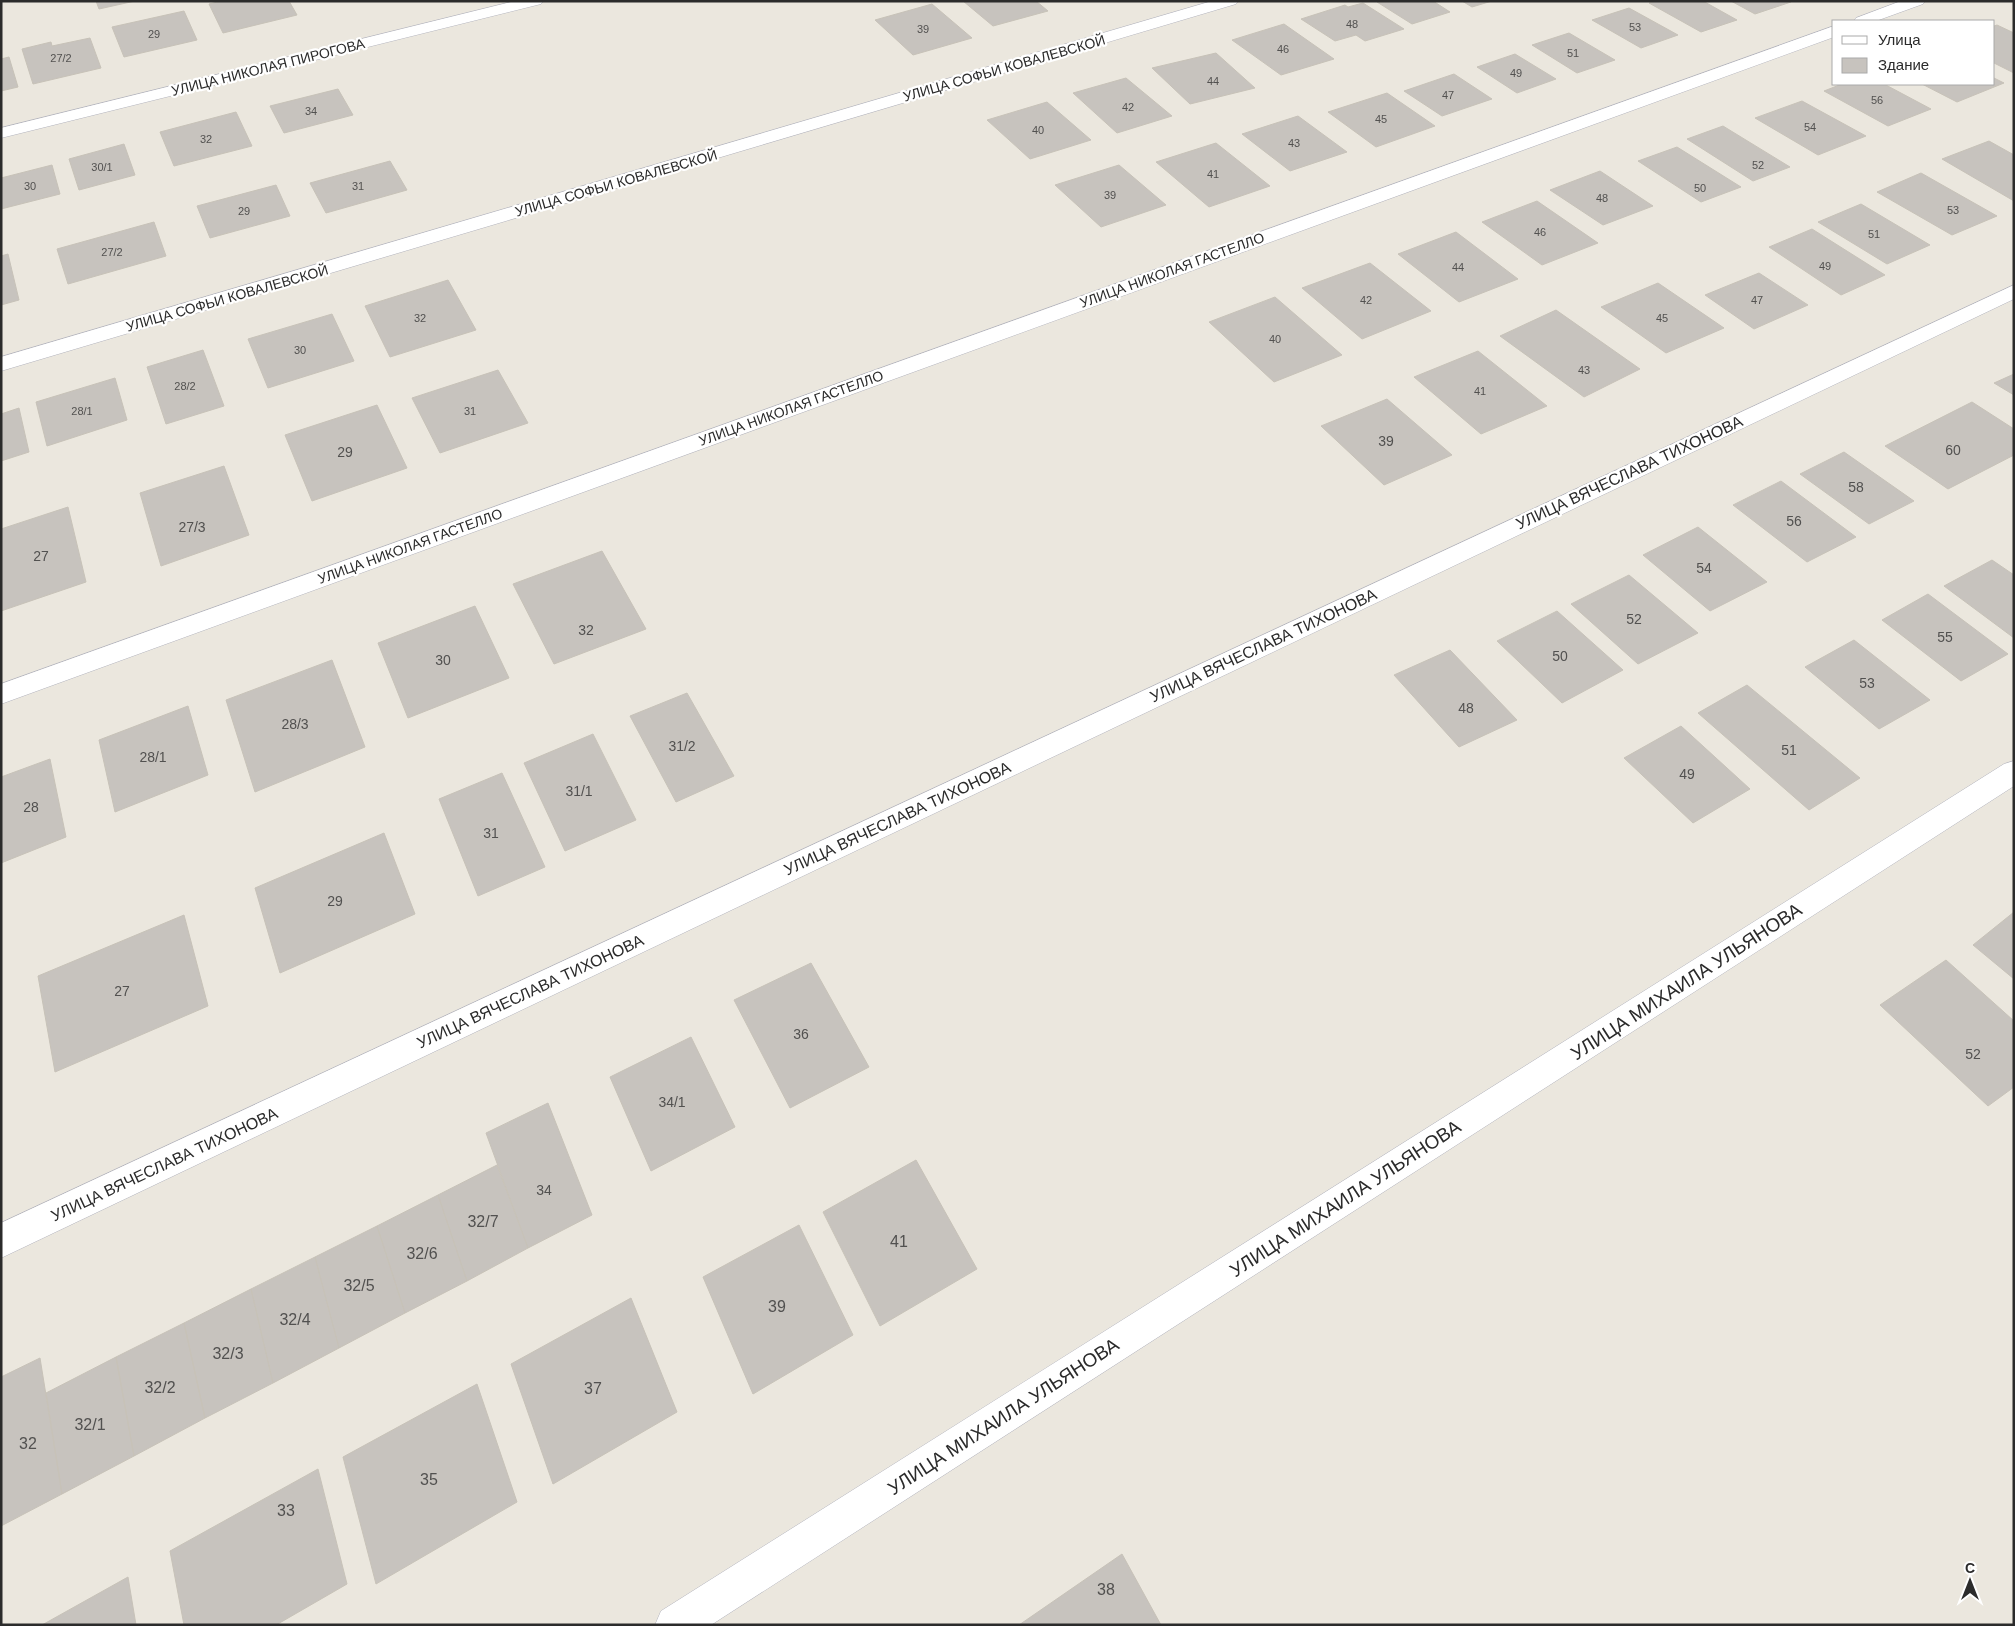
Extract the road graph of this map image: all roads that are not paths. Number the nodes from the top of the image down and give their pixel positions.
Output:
1 (535, 1) edge
2 (1230, 1) edge
3 (1917, 1) edge
4 (1865, 20) edge
5 (1832, 32) edge
6 (1, 133) edge
7 (2014, 291) edge
8 (1, 364) edge
9 (1, 694) edge
10 (2014, 772) edge
11 (1, 1241) edge
12 (676, 1625) edge

1 - 6 street, УЛИЦА НИКОЛАЯ ПИРОГОВА
2 - 8 street, УЛИЦА СОФЬИ КОВАЛЕВСКОЙ
3 - 4 street
5 - 9 street, УЛИЦА НИКОЛАЯ ГАСТЕЛЛО
7 - 11 street, УЛИЦА ВЯЧЕСЛАВА ТИХОНОВА
10 - 12 street, УЛИЦА МИХАИЛА УЛЬЯНОВА

